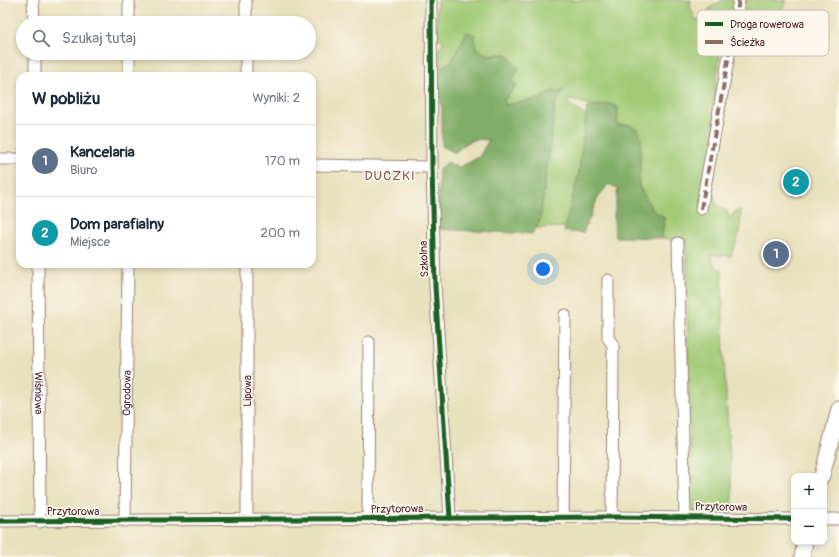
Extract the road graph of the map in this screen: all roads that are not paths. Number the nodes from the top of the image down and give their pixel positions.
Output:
1 (33, 0) edge
2 (129, 0) edge
3 (246, 0) edge
4 (431, 0) edge
5 (739, 0) edge
6 (737, 10) edge
7 (34, 16) edge
8 (129, 16) edge
9 (246, 16) edge
10 (729, 56) edge
11 (35, 60) edge
12 (129, 60) edge
13 (246, 60) edge
14 (36, 72) edge
15 (129, 72) edge
16 (246, 72) edge
17 (0, 159) edge
18 (16, 159) edge
19 (316, 165) edge
20 (432, 167) junction
21 (701, 209) dead end
22 (678, 243) dead end
23 (38, 268) edge
24 (128, 268) edge
25 (247, 268) edge
26 (608, 280) dead end
27 (565, 315) dead end
28 (368, 342) dead end
29 (839, 409) edge
30 (823, 473) edge
31 (612, 516) junction
32 (563, 517) junction
33 (685, 517) junction
34 (247, 518) junction
35 (450, 518) junction
36 (791, 518) edge
37 (368, 519) junction
38 (827, 519) edge
39 (839, 519) edge
40 (125, 521) junction
41 (0, 522) edge
42 (40, 522) junction
43 (804, 545) edge
44 (802, 557) edge

1 - 7 street
2 - 8 street
3 - 9 street
4 - 20 street, Szkolna
5 - 6 street
10 - 21 street
11 - 14 street
12 - 15 street
13 - 16 street
17 - 18 street
19 - 20 street
20 - 35 street, Szkolna
22 - 33 street
23 - 42 street, Wiśniowa
24 - 40 street, Ogrodowa
25 - 34 street, Lipowa
26 - 31 street
27 - 32 street
28 - 37 street
29 - 30 street
31 - 32 street, Przytorowa
31 - 33 street, Przytorowa
32 - 35 street, Przytorowa
33 - 36 street, Przytorowa
34 - 37 street, Przytorowa
34 - 40 street, Przytorowa
35 - 37 street, Przytorowa
38 - 39 street
40 - 42 street, Przytorowa
41 - 42 street, Przytorowa
43 - 44 street

